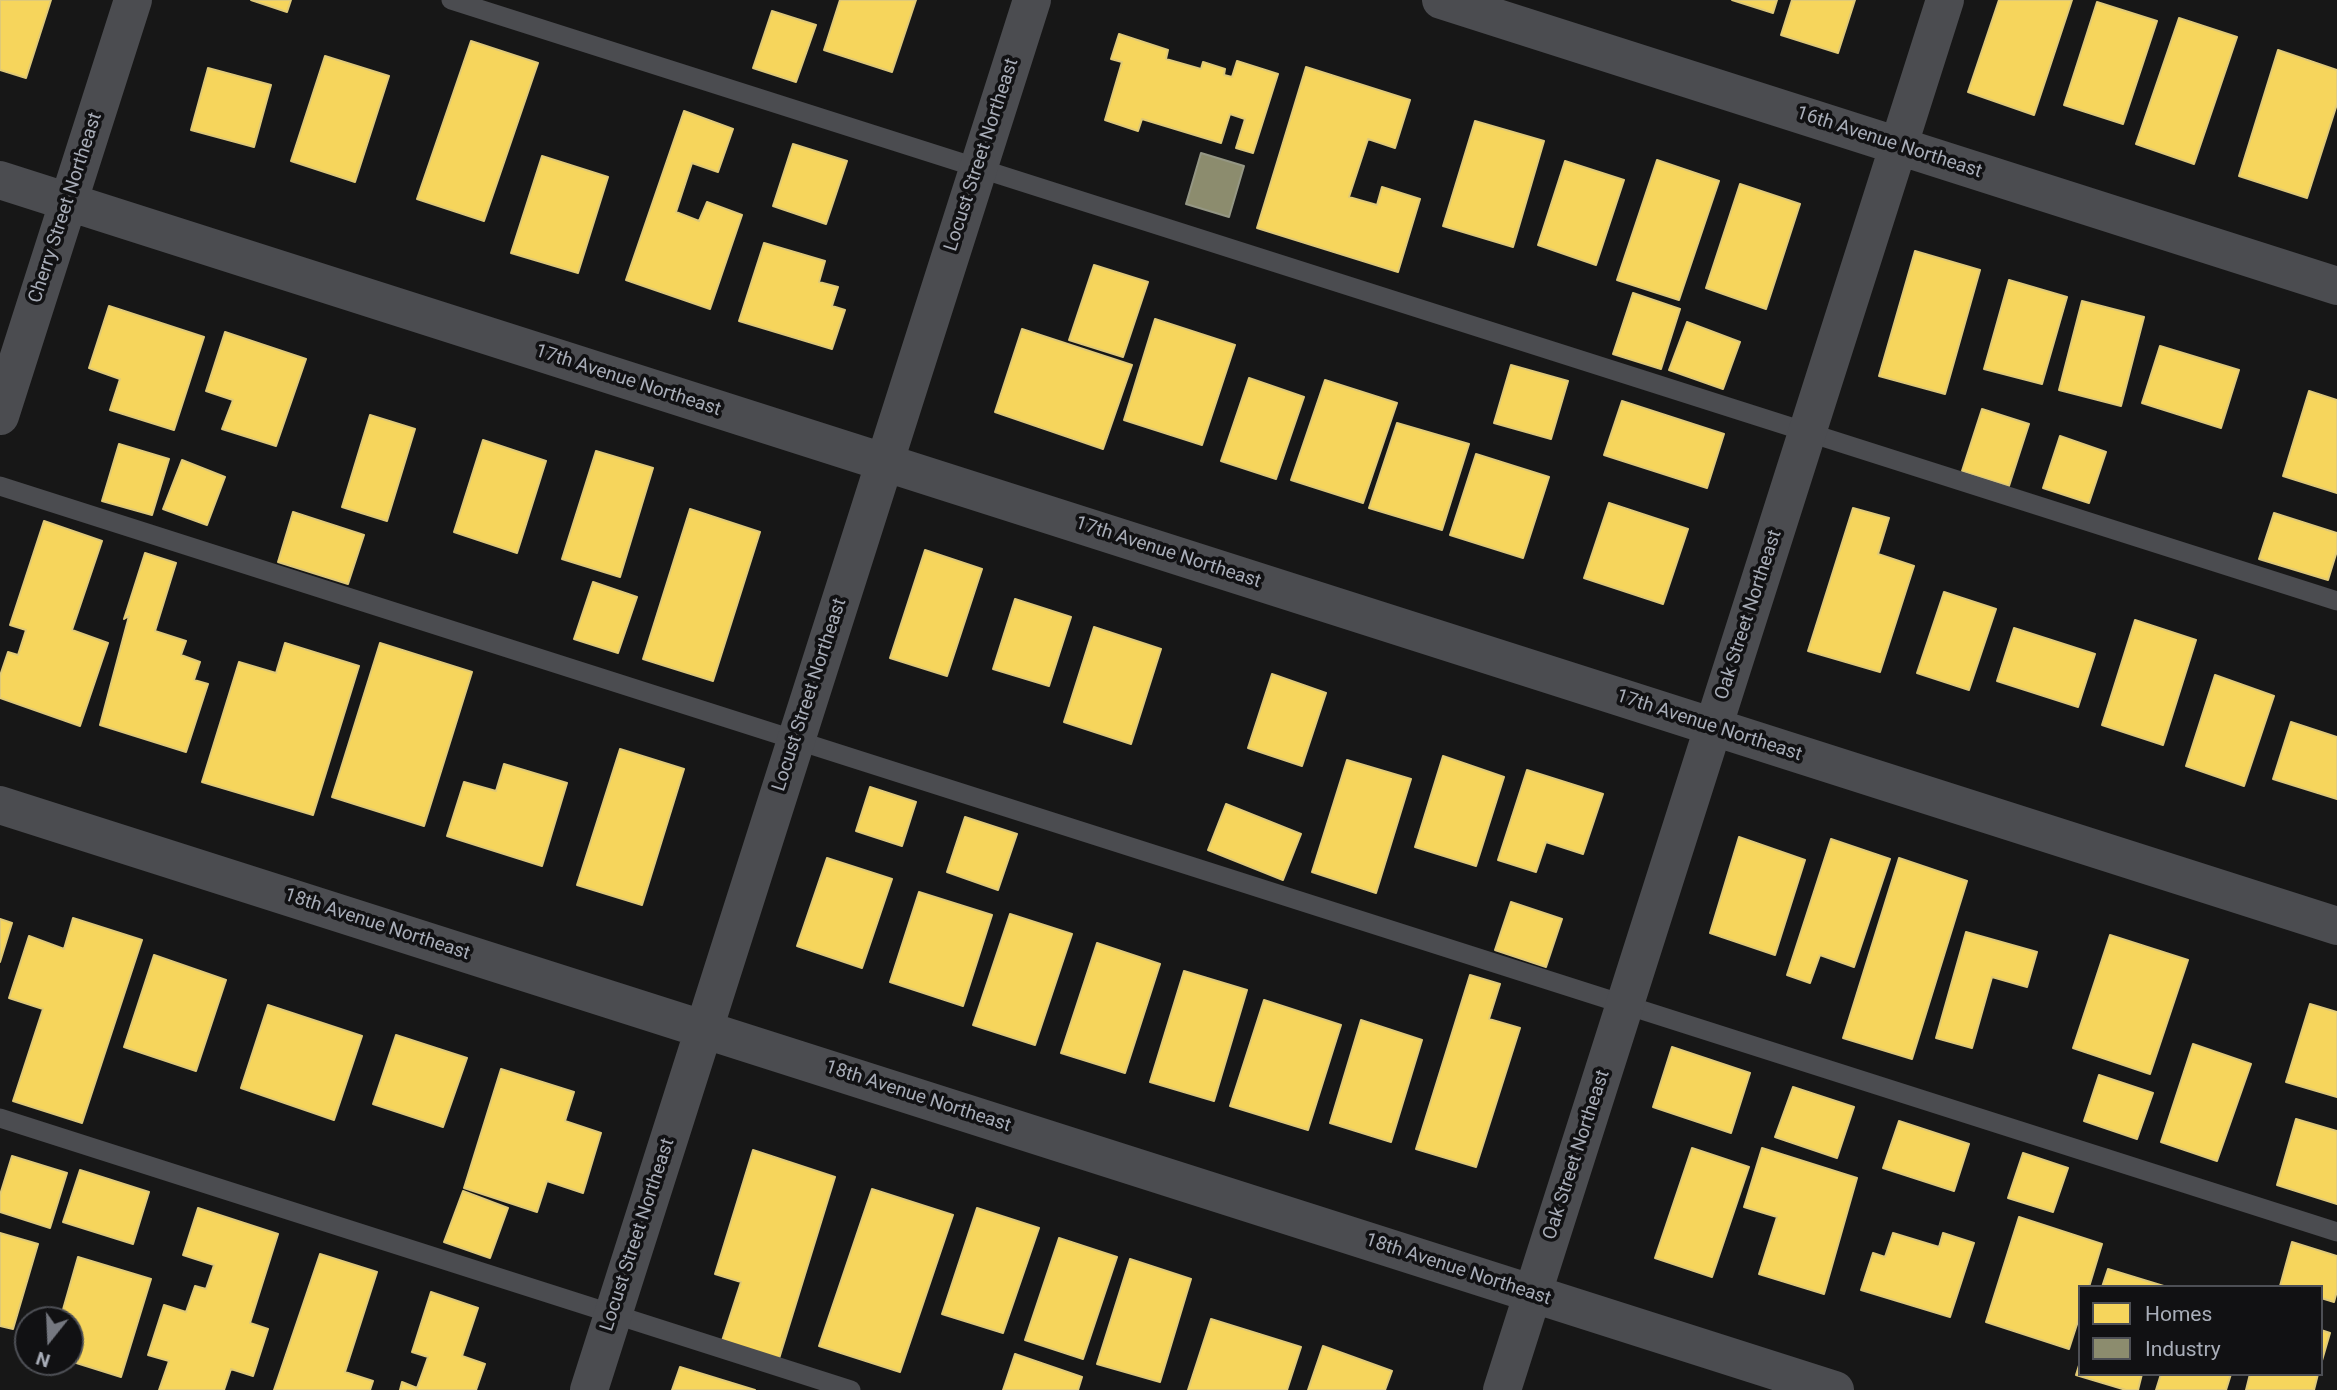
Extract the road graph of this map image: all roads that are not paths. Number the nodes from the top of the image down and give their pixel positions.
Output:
1 (133, 0) edge
2 (452, 0) edge
3 (1032, 0) edge
4 (1441, 0) edge
5 (1945, 0) edge
6 (1899, 146) junction
7 (978, 168) junction
8 (0, 180) edge
9 (68, 202) junction
10 (2337, 286) edge
11 (0, 416) edge
12 (1808, 432) junction
13 (884, 463) junction
14 (0, 486) edge
15 (2337, 601) edge
16 (1713, 727) junction
17 (796, 740) junction
18 (0, 805) edge
19 (2337, 926) edge
20 (1625, 1005) junction
21 (704, 1029) junction
22 (0, 1118) edge
23 (2337, 1232) edge
24 (1533, 1293) junction
25 (613, 1314) junction
26 (589, 1390) edge
27 (852, 1390) edge
28 (1502, 1390) edge
29 (1835, 1390) edge

1 - 9 street, Cherry Street Northeast
2 - 7 lane
3 - 7 street, Locust Street Northeast
4 - 6 street, 16th Avenue Northeast
5 - 6 street, Oak Street Northeast
6 - 10 street, 16th Avenue Northeast
6 - 12 street, Oak Street Northeast
7 - 12 lane
7 - 13 street, Locust Street Northeast
8 - 9 street, 17th Avenue Northeast
9 - 11 street, Cherry Street Northeast
9 - 13 street, 17th Avenue Northeast
12 - 15 lane
12 - 16 street, Oak Street Northeast
13 - 16 street, 17th Avenue Northeast
13 - 17 street, Locust Street Northeast
14 - 17 lane
16 - 19 street, 17th Avenue Northeast
16 - 20 street, Oak Street Northeast
17 - 20 lane
17 - 21 street, Locust Street Northeast
18 - 21 street, 18th Avenue Northeast
20 - 23 lane
20 - 24 street, Oak Street Northeast
21 - 24 street, 18th Avenue Northeast
21 - 25 street, Locust Street Northeast
22 - 25 lane
24 - 28 street, Oak Street Northeast
24 - 29 street, 18th Avenue Northeast
25 - 26 street, Locust Street Northeast
25 - 27 lane

